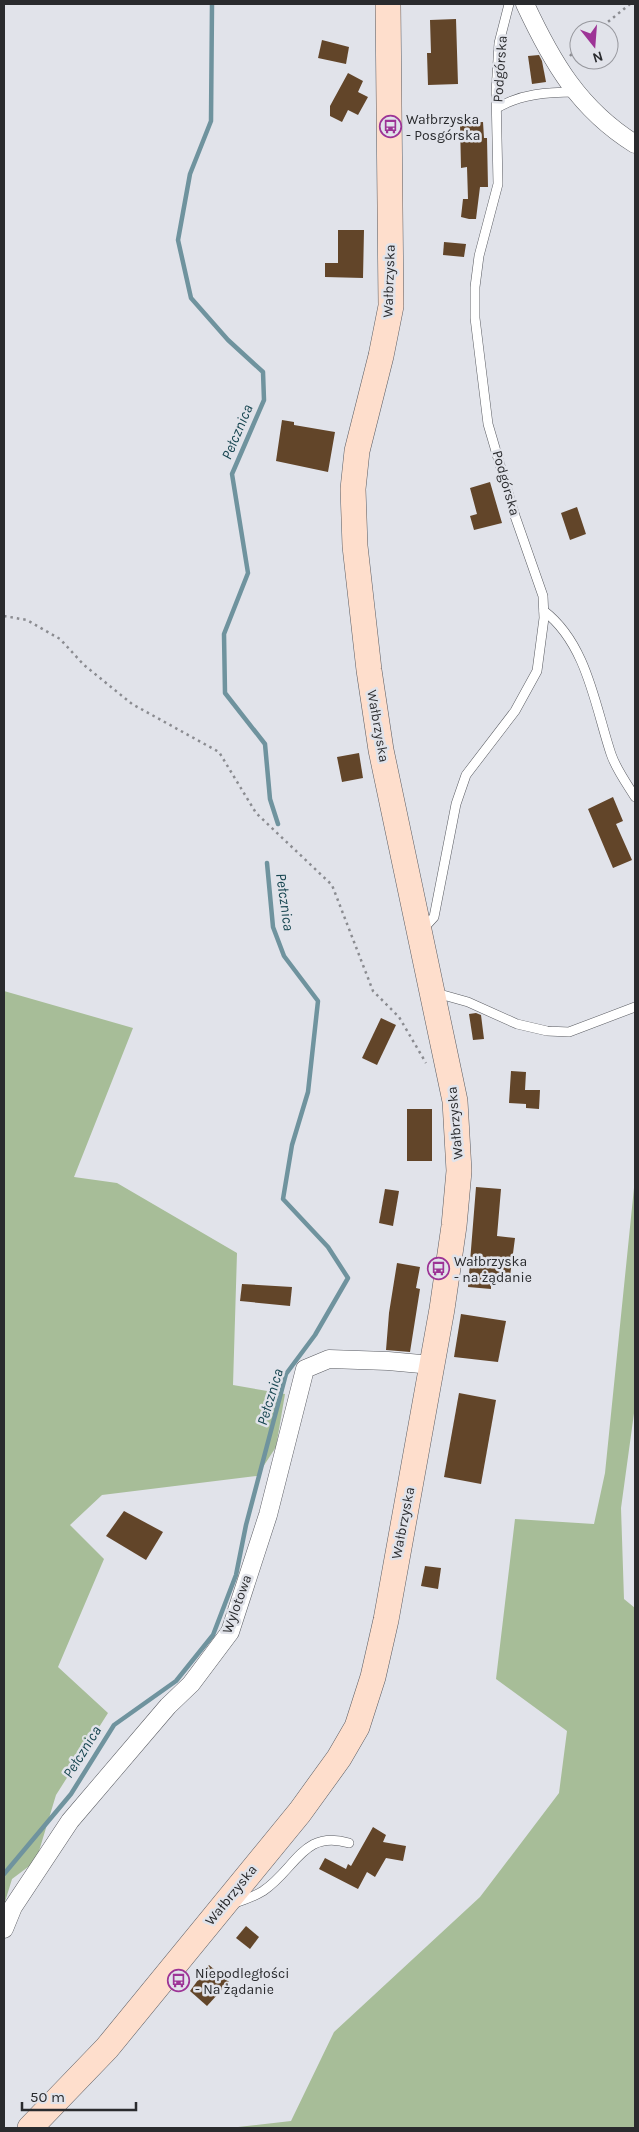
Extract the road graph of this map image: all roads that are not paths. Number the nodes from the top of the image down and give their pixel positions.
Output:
1 (388, 4) edge
2 (509, 4) edge
3 (525, 4) edge
4 (575, 92) junction
5 (497, 108) junction
6 (635, 144) edge
7 (544, 611) junction
8 (635, 798) edge
9 (420, 932) junction
10 (433, 992) junction
11 (635, 1007) edge
12 (432, 1365) junction
13 (349, 1843) dead end
14 (220, 1908) junction
15 (4, 1929) edge
16 (30, 2128) edge

1 - 9 main road, Wałbrzyska
2 - 5 lane, Podgórska
3 - 4 street
4 - 5 lane
4 - 6 street
5 - 7 lane, Podgórska
7 - 8 lane
7 - 9 lane, Podgórska
9 - 10 main road, Wałbrzyska
10 - 11 lane
10 - 12 main road, Wałbrzyska
12 - 14 main road, Wałbrzyska
12 - 15 street, Wylotowa
13 - 14 lane
14 - 16 main road, Wałbrzyska

